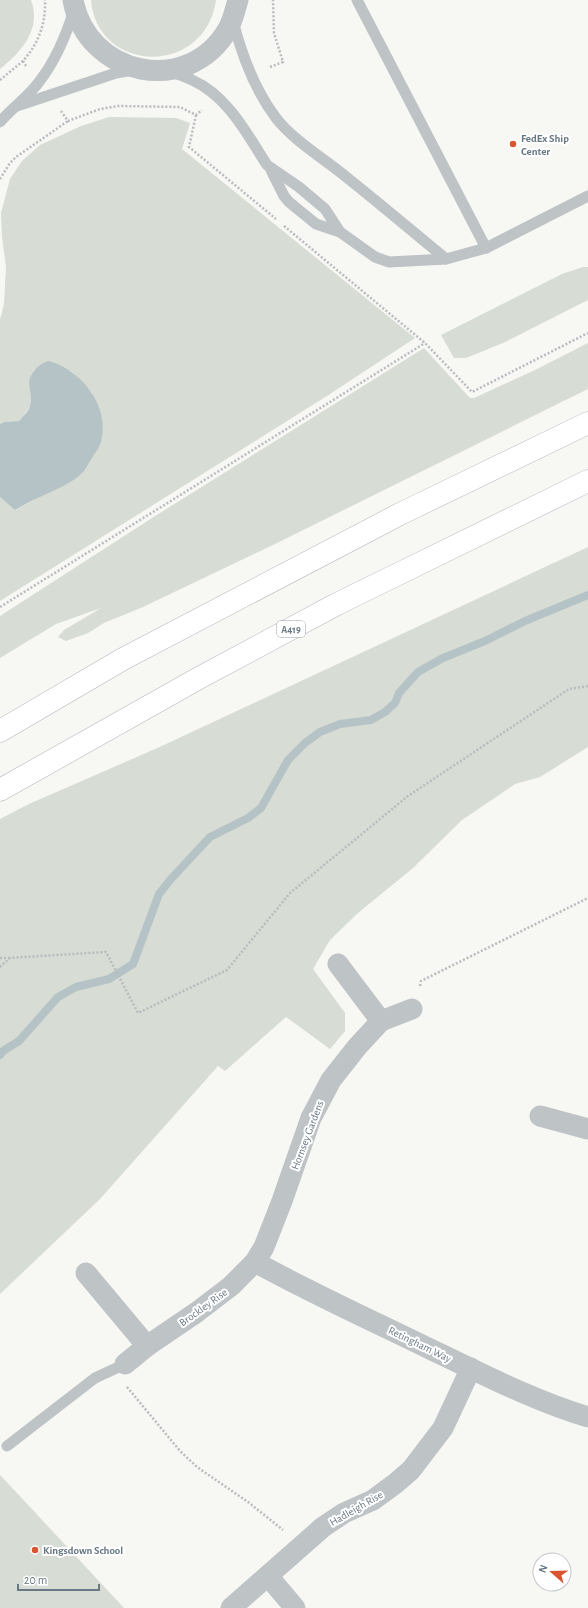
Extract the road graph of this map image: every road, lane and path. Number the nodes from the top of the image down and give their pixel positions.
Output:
1 (273, 0) edge
2 (357, 0) edge
3 (74, 4) edge
4 (235, 9) edge
5 (23, 62) dead end
6 (283, 62) dead end
7 (137, 69) junction
8 (166, 70) junction
9 (0, 80) edge
10 (15, 106) junction
11 (68, 121) dead end
12 (0, 122) edge
13 (271, 169) junction
14 (0, 179) edge
15 (588, 196) edge
16 (340, 232) junction
17 (486, 248) junction
18 (446, 259) junction
19 (588, 333) edge
20 (588, 423) edge
21 (588, 481) edge
22 (0, 607) edge
23 (588, 686) edge
24 (0, 731) edge
25 (0, 790) edge
26 (588, 898) edge
27 (0, 958) edge
28 (10, 958) junction
29 (338, 964) dead end
30 (0, 967) edge
31 (412, 1009) joint
32 (381, 1021) junction
33 (540, 1116) dead end
34 (588, 1129) edge
35 (255, 1262) junction
36 (86, 1273) dead end
37 (147, 1346) junction
38 (119, 1367) junction
39 (471, 1368) junction
40 (588, 1417) edge
41 (7, 1446) dead end
42 (302, 1545) junction
43 (268, 1576) junction
44 (231, 1608) edge
45 (294, 1608) edge

1 - 6 path
2 - 17 lane
3 - 7 street
3 - 10 lane
4 - 8 street
4 - 18 lane
5 - 9 path
7 - 8 street
7 - 10 lane
8 - 13 lane
10 - 12 lane
11 - 14 path
13 - 16 lane
13 - 16 lane
15 - 17 lane
16 - 18 lane
17 - 18 lane
19 - 22 path
20 - 24 highway
21 - 25 highway, A419
23 - 28 path
26 - 31 path
27 - 28 path
28 - 30 path
29 - 32 street
31 - 32 street, Hornsey Gardens
32 - 35 street, Hornsey Gardens
33 - 34 street
35 - 37 street, Brockley Rise
35 - 39 street, Retingham Way
36 - 37 street
37 - 38 street, Brockley Rise
38 - 41 lane
38 - 42 path
39 - 40 street, Retingham Way
39 - 42 street, Hadleigh Rise
42 - 43 street, Hadleigh Rise
43 - 44 street, Hadleigh Rise
43 - 45 street

